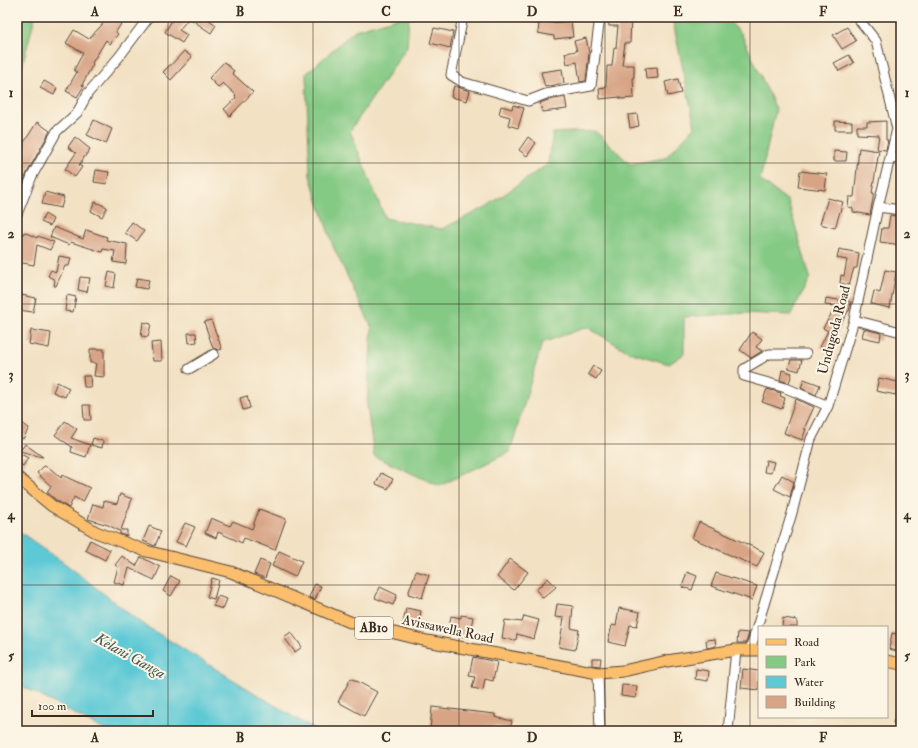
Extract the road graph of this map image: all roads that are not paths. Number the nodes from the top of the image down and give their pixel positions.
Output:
1 (149, 17) edge
2 (463, 17) edge
3 (600, 17) edge
4 (857, 17) edge
5 (890, 158) junction
6 (901, 159) edge
7 (878, 207) junction
8 (901, 210) edge
9 (17, 214) edge
10 (854, 320) junction
11 (901, 332) edge
12 (214, 354) dead end
13 (806, 354) dead end
14 (189, 369) dead end
15 (828, 406) junction
16 (17, 477) edge
17 (761, 626) edge
18 (758, 639) edge
19 (736, 650) junction
20 (755, 650) edge
21 (888, 661) edge
22 (901, 664) edge
23 (598, 673) junction
24 (600, 731) edge
25 (728, 731) edge

1 - 9 street
2 - 3 street
4 - 5 street, Undugoda Road
5 - 6 street
5 - 7 street, Undugoda Road
7 - 8 street
7 - 10 street, Undugoda Road
10 - 11 street
10 - 15 street, Undugoda Road
12 - 14 street
13 - 15 street
15 - 17 street, Undugoda Road
16 - 23 main road, Avissawella Road / AB10
18 - 20 street, Undugoda Road
19 - 20 main road, Avissawella Road / AB10
19 - 23 main road, Avissawella Road / AB10
19 - 25 street
21 - 22 main road
23 - 24 street

